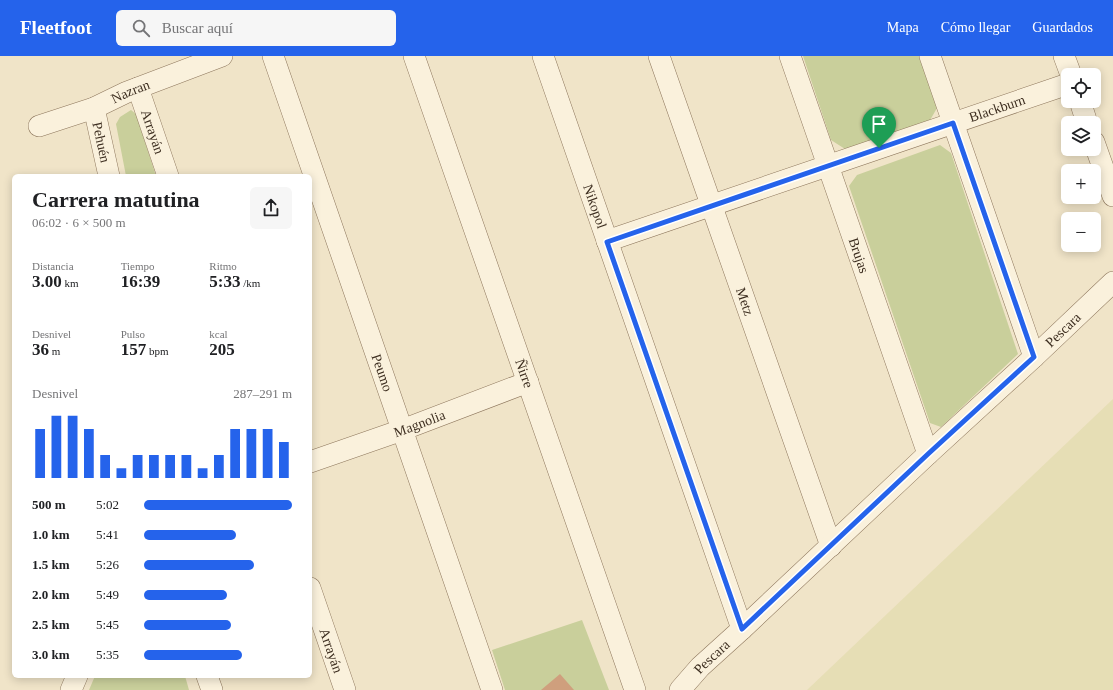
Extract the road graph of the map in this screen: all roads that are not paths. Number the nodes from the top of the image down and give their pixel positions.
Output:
1 (222, 56) edge
2 (273, 56) edge
3 (414, 56) edge
4 (543, 56) edge
5 (659, 56) edge
6 (790, 56) edge
7 (930, 56) edge
8 (1064, 56) edge
9 (1068, 68) edge
10 (1061, 86) edge
11 (138, 88) junction
12 (94, 108) junction
13 (953, 123) junction
14 (39, 126) dead end
15 (1099, 156) edge
16 (828, 166) junction
17 (109, 174) edge
18 (167, 174) edge
19 (1113, 196) edge
20 (712, 206) junction
21 (607, 242) junction
22 (1113, 282) edge
23 (1034, 357) junction
24 (528, 382) junction
25 (402, 430) junction
26 (928, 454) junction
27 (312, 461) edge
28 (831, 546) junction
29 (312, 594) edge
30 (742, 629) junction
31 (76, 678) edge
32 (208, 678) edge
33 (71, 690) edge
34 (212, 690) edge
35 (345, 690) edge
36 (492, 690) edge
37 (635, 690) edge
38 (680, 690) edge

1 - 11 street, Nazran
2 - 25 street, Peumo
3 - 24 street, Ñirre
4 - 21 street, Nikopol
5 - 20 street, Metz
6 - 16 street, Brujas
7 - 13 street
8 - 9 street
10 - 13 street, Blackburn
11 - 12 street, Nazran
11 - 18 street, Arrayán
12 - 14 street, Nazran
12 - 17 street, Pehuén
13 - 16 street, Blackburn
13 - 23 street
15 - 19 street
16 - 20 street, Blackburn
16 - 26 street, Brujas
20 - 21 street, Blackburn
20 - 28 street, Metz
21 - 30 street, Nikopol
22 - 23 street, Pescara
23 - 26 street, Pescara
24 - 25 street, Magnolia
24 - 37 street, Ñirre
25 - 27 street, Magnolia
25 - 36 street, Peumo
26 - 28 street, Pescara
28 - 30 street, Pescara
29 - 35 street, Arrayán
30 - 38 street, Pescara
31 - 33 street
32 - 34 street

